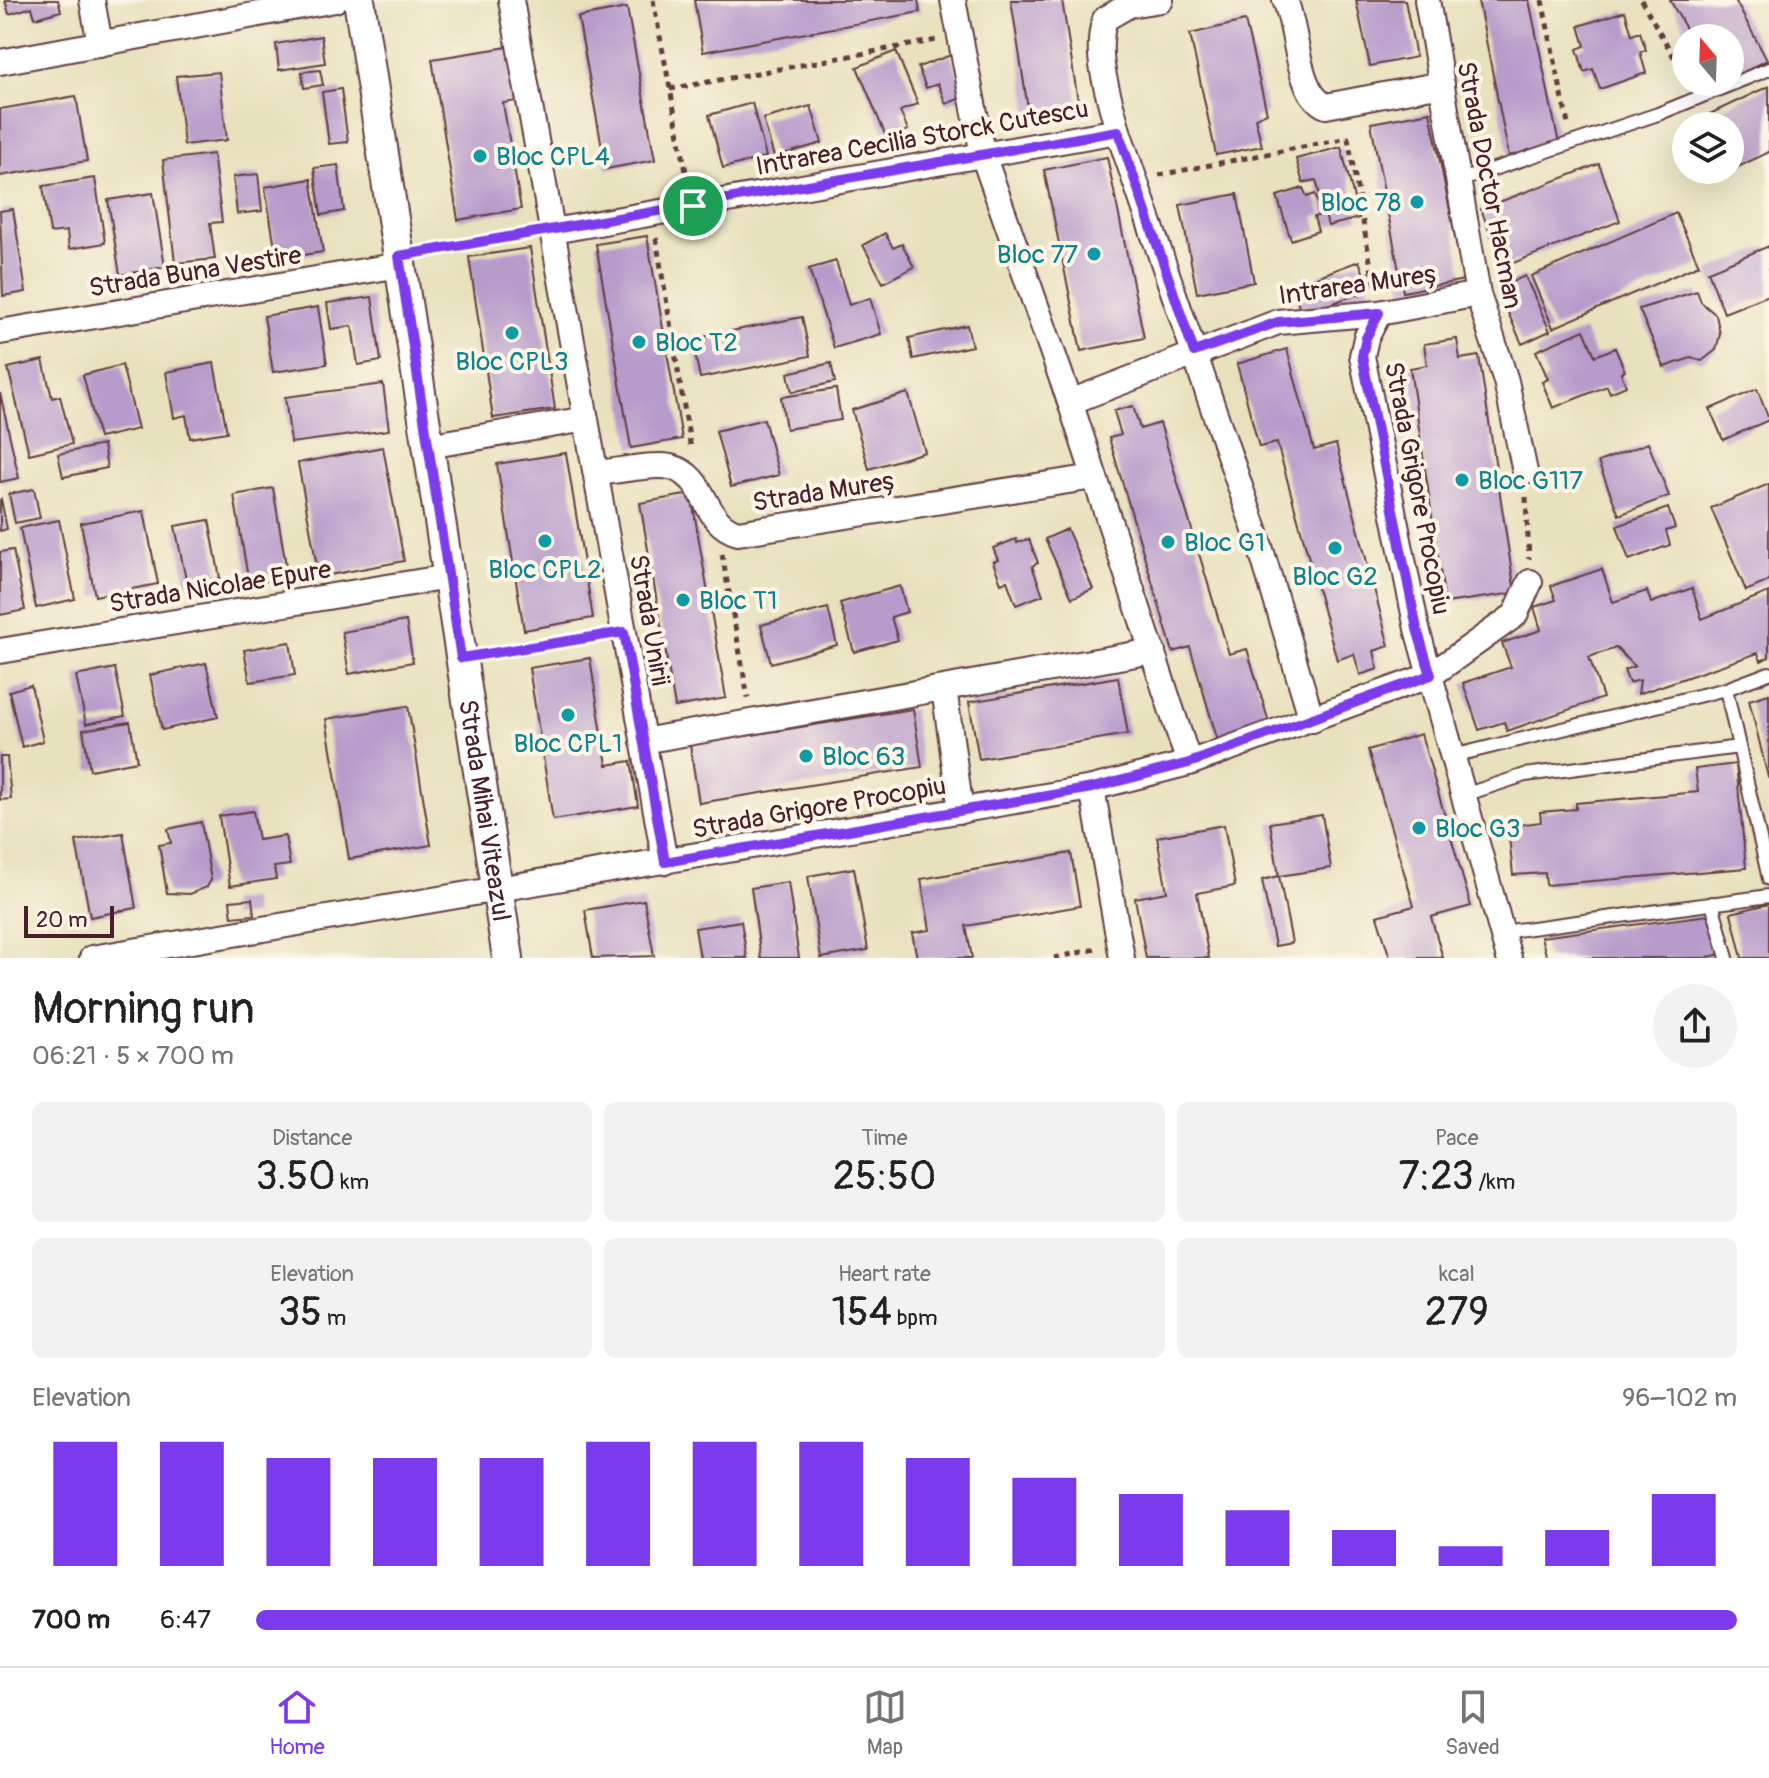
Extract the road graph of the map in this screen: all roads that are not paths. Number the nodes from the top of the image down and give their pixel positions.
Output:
1 (92, 0) edge
2 (335, 0) edge
3 (359, 0) edge
4 (511, 0) edge
5 (953, 0) edge
6 (1161, 0) edge
7 (1285, 0) edge
8 (1427, 0) edge
9 (100, 44) junction
10 (0, 62) edge
11 (1769, 69) edge
12 (1442, 84) junction
13 (1118, 131) junction
14 (983, 155) junction
15 (1458, 181) junction
16 (553, 231) junction
17 (399, 260) junction
18 (1478, 294) junction
19 (1379, 313) junction
20 (0, 332) edge
21 (1194, 352) junction
22 (1070, 402) junction
23 (586, 419) junction
24 (428, 446) junction
25 (1525, 472) road end
26 (596, 473) junction
27 (1094, 477) junction
28 (448, 577) junction
29 (1530, 582) road end
30 (0, 651) edge
31 (1153, 651) junction
32 (1769, 673) edge
33 (1431, 675) junction
34 (944, 688) junction
35 (1726, 689) junction
36 (1312, 720) junction
37 (643, 741) junction
38 (1739, 747) junction
39 (1453, 756) junction
40 (1189, 763) junction
41 (1092, 788) junction
42 (1464, 795) junction
43 (961, 811) junction
44 (665, 862) junction
45 (1769, 879) edge
46 (498, 891) junction
47 (1769, 896) edge
48 (1712, 903) junction
49 (1502, 932) junction
50 (1121, 951) edge
51 (92, 958) edge
52 (508, 958) edge
53 (1509, 958) edge
54 (1727, 958) edge

1 - 9 street
2 - 9 street
3 - 17 street, Strada Mihai Viteazul
4 - 16 street, Strada Unirii
5 - 14 street
6 - 13 street
7 - 12 street
8 - 12 street, Strada Doctor Hacman
9 - 10 street
11 - 15 lane
12 - 15 street, Strada Doctor Hacman
13 - 14 street, Intrarea Cecilia Storck Cutescu
13 - 21 street, Intrarea Cecilia Storck Cutescu
14 - 16 street, Intrarea Cecilia Storck Cutescu
14 - 22 street
15 - 18 street, Strada Doctor Hacman
16 - 23 street, Strada Unirii
17 - 20 street, Strada Buna Vestire
17 - 24 street, Strada Mihai Viteazul
18 - 19 street, Intrarea Mureș
18 - 25 street, Strada Doctor Hacman
19 - 21 street, Intrarea Mureș
19 - 33 street, Strada Grigore Procopiu
21 - 22 street, Intrarea Mureș
21 - 36 street
22 - 27 street
23 - 24 street
23 - 26 street, Strada Unirii
24 - 28 street, Strada Mihai Viteazul
26 - 27 street, Strada Mureș
26 - 37 street, Strada Unirii
27 - 31 street
28 - 30 street, Strada Nicolae Epure
28 - 46 street, Strada Mihai Viteazul
29 - 33 street, Strada Grigore Procopiu
31 - 34 street
31 - 40 street
32 - 35 lane
33 - 36 street, Strada Grigore Procopiu
33 - 39 street, Strada Grigore Procopiu
34 - 37 street
34 - 43 street
35 - 38 lane
35 - 39 lane
36 - 40 street, Strada Grigore Procopiu
37 - 44 street, Strada Unirii
38 - 42 lane
38 - 45 lane
39 - 42 street, Strada Grigore Procopiu
40 - 41 street, Strada Grigore Procopiu
41 - 43 street, Strada Grigore Procopiu
41 - 50 street
42 - 49 street, Strada Grigore Procopiu
43 - 44 street, Strada Grigore Procopiu
44 - 46 street, Strada Grigore Procopiu
46 - 51 street, Strada Grigore Procopiu
46 - 52 street, Strada Mihai Viteazul
47 - 48 lane
48 - 49 lane
48 - 54 lane
49 - 53 street, Strada Grigore Procopiu

